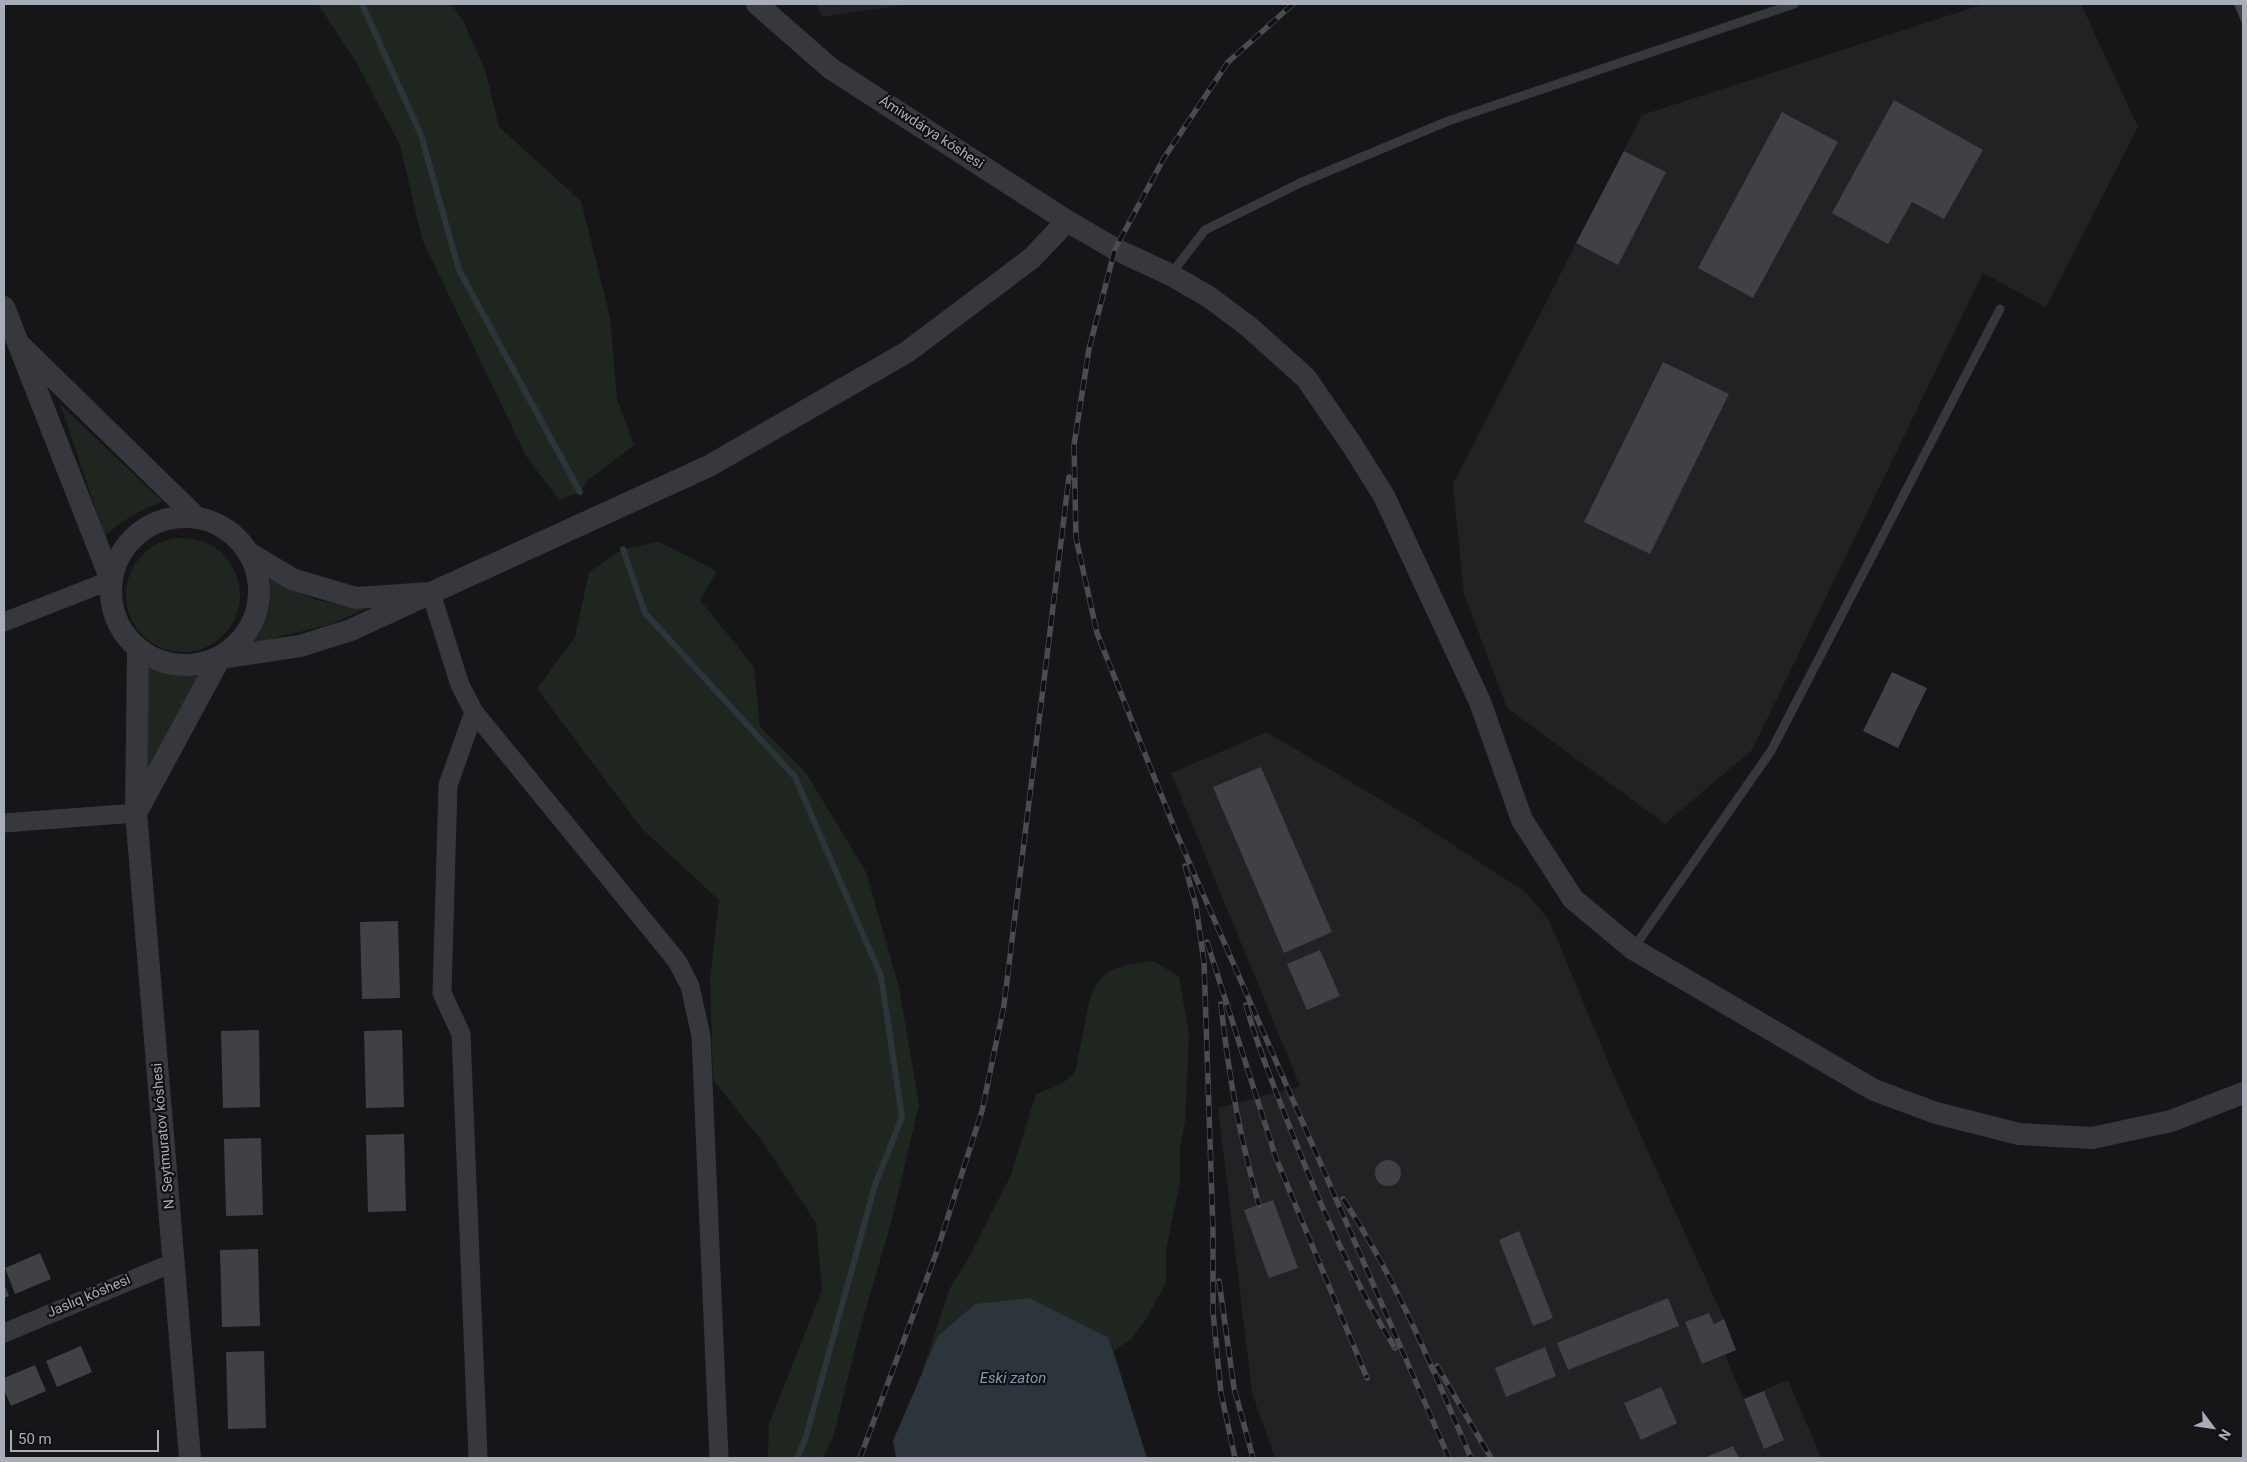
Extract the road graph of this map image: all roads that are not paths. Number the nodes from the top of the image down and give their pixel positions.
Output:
1 (757, 4) edge
2 (1794, 4) edge
3 (1067, 221) junction
4 (1171, 275) junction
5 (4, 307) edge
6 (2000, 309) dead end
7 (18, 344) junction
8 (196, 517) junction
9 (249, 553) junction
10 (111, 580) junction
11 (431, 593) junction
12 (4, 622) edge
13 (138, 649) junction
14 (220, 658) junction
15 (474, 712) junction
16 (136, 814) junction
17 (4, 822) edge
18 (1633, 949) junction
19 (2243, 1093) edge
20 (175, 1262) junction
21 (4, 1333) edge
22 (190, 1458) edge
23 (478, 1458) edge
24 (719, 1458) edge

1 - 3 street, Ámiwdárya kóshesi
2 - 4 lane
3 - 4 street, Ámiwdárya kóshesi
3 - 11 street
4 - 18 street, Ámiwdárya kóshesi
5 - 7 street
6 - 18 lane
7 - 8 street
7 - 10 street
8 - 9 street
8 - 10 street
9 - 11 street
9 - 14 street
10 - 12 street
10 - 13 street
11 - 14 street
11 - 15 street
13 - 14 street
13 - 16 street, N. Seytmuratov kóshesi
14 - 16 street
15 - 23 street
15 - 24 street
16 - 17 street
16 - 20 street, N. Seytmuratov kóshesi
18 - 19 street, Ámiwdárya kóshesi
20 - 21 street, Jaslıq kóshesi
20 - 22 street, N. Seytmuratov kóshesi

